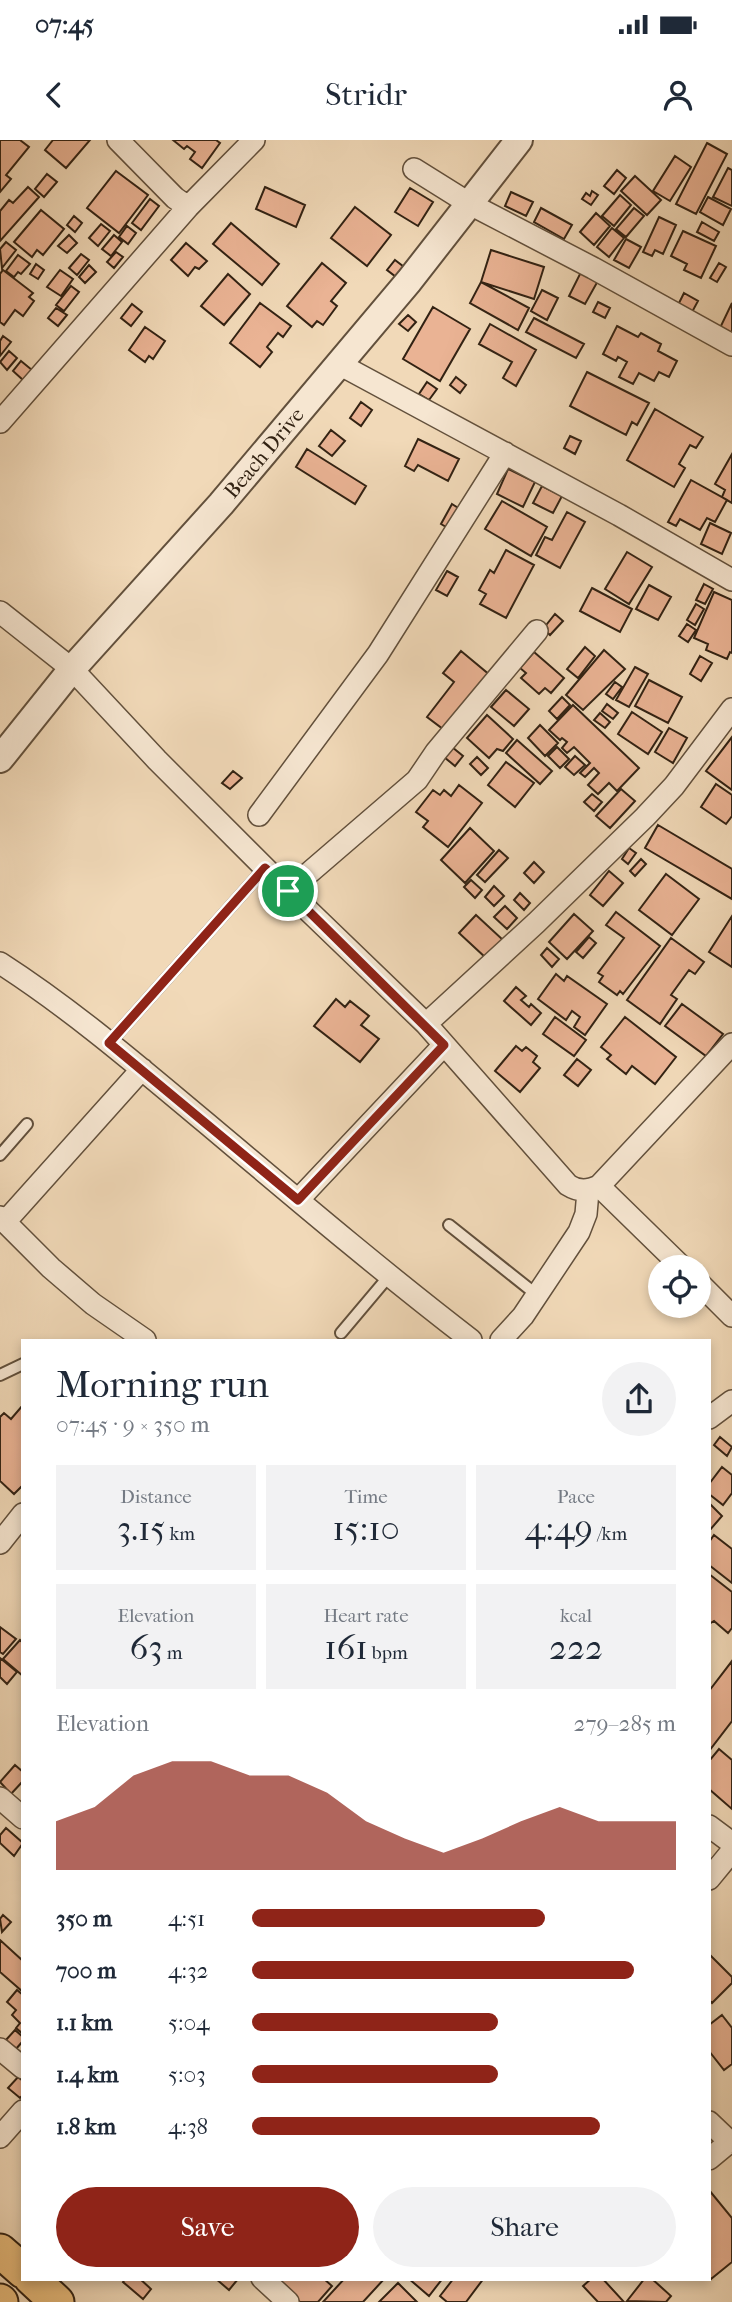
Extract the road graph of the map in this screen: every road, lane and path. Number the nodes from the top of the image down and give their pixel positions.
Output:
1 (118, 140) edge
2 (254, 140) edge
3 (519, 140) edge
4 (414, 169) dead end
5 (470, 204) junction
6 (188, 207) junction
7 (732, 345) edge
8 (339, 364) junction
9 (0, 422) edge
10 (505, 453) junction
11 (732, 580) edge
12 (0, 612) edge
13 (537, 631) dead end
14 (72, 669) junction
15 (732, 709) edge
16 (0, 759) edge
17 (259, 815) dead end
18 (265, 868) junction
19 (288, 891) junction
20 (0, 963) edge
21 (426, 1024) junction
22 (109, 1043) junction
23 (732, 1044) edge
24 (444, 1045) junction
25 (142, 1069) junction
26 (27, 1125) dead end
27 (0, 1155) edge
28 (594, 1188) junction
29 (298, 1200) junction
30 (3, 1219) edge
31 (449, 1225) dead end
32 (669, 1255) edge
33 (389, 1276) junction
34 (537, 1295) junction
35 (711, 1296) edge
36 (732, 1316) edge
37 (341, 1333) dead end
38 (144, 1339) edge
39 (470, 1339) edge
40 (501, 1339) edge
41 (21, 1365) edge
42 (0, 1375) edge
43 (732, 1401) edge
44 (711, 1417) edge
45 (21, 1517) edge
46 (0, 1543) edge
47 (711, 1827) edge
48 (732, 1843) edge
49 (732, 1851) edge
50 (711, 1877) edge
51 (0, 2049) edge
52 (21, 2066) edge
53 (21, 2113) edge
54 (711, 2124) edge
55 (0, 2137) edge
56 (731, 2141) edge
57 (711, 2157) edge
58 (0, 2251) edge
59 (21, 2269) edge
60 (34, 2281) edge
61 (265, 2281) edge
62 (57, 2302) edge
63 (288, 2302) edge

1 - 6 street
2 - 6 street
3 - 5 street, Beach Drive
4 - 5 street
5 - 7 street
5 - 8 street, Beach Drive
6 - 9 street
8 - 10 street
8 - 14 street, Beach Drive
10 - 11 street
10 - 17 street
12 - 14 street
13 - 19 street
14 - 16 street, Beach Drive
14 - 18 street
15 - 21 street
18 - 19 street
18 - 22 lane
19 - 21 street
20 - 22 street
21 - 24 street
22 - 25 street
23 - 28 street
24 - 28 street
24 - 29 street
25 - 29 street
25 - 30 street
26 - 27 lane
28 - 32 street
28 - 34 street
29 - 33 street
30 - 38 street
31 - 34 lane
33 - 37 lane
33 - 39 street
34 - 40 street
35 - 36 street
41 - 42 lane
43 - 44 street
45 - 46 street
47 - 48 street
49 - 50 street
51 - 52 street
53 - 55 street
54 - 56 street
56 - 57 street
58 - 59 main road
60 - 62 main road
61 - 63 street

